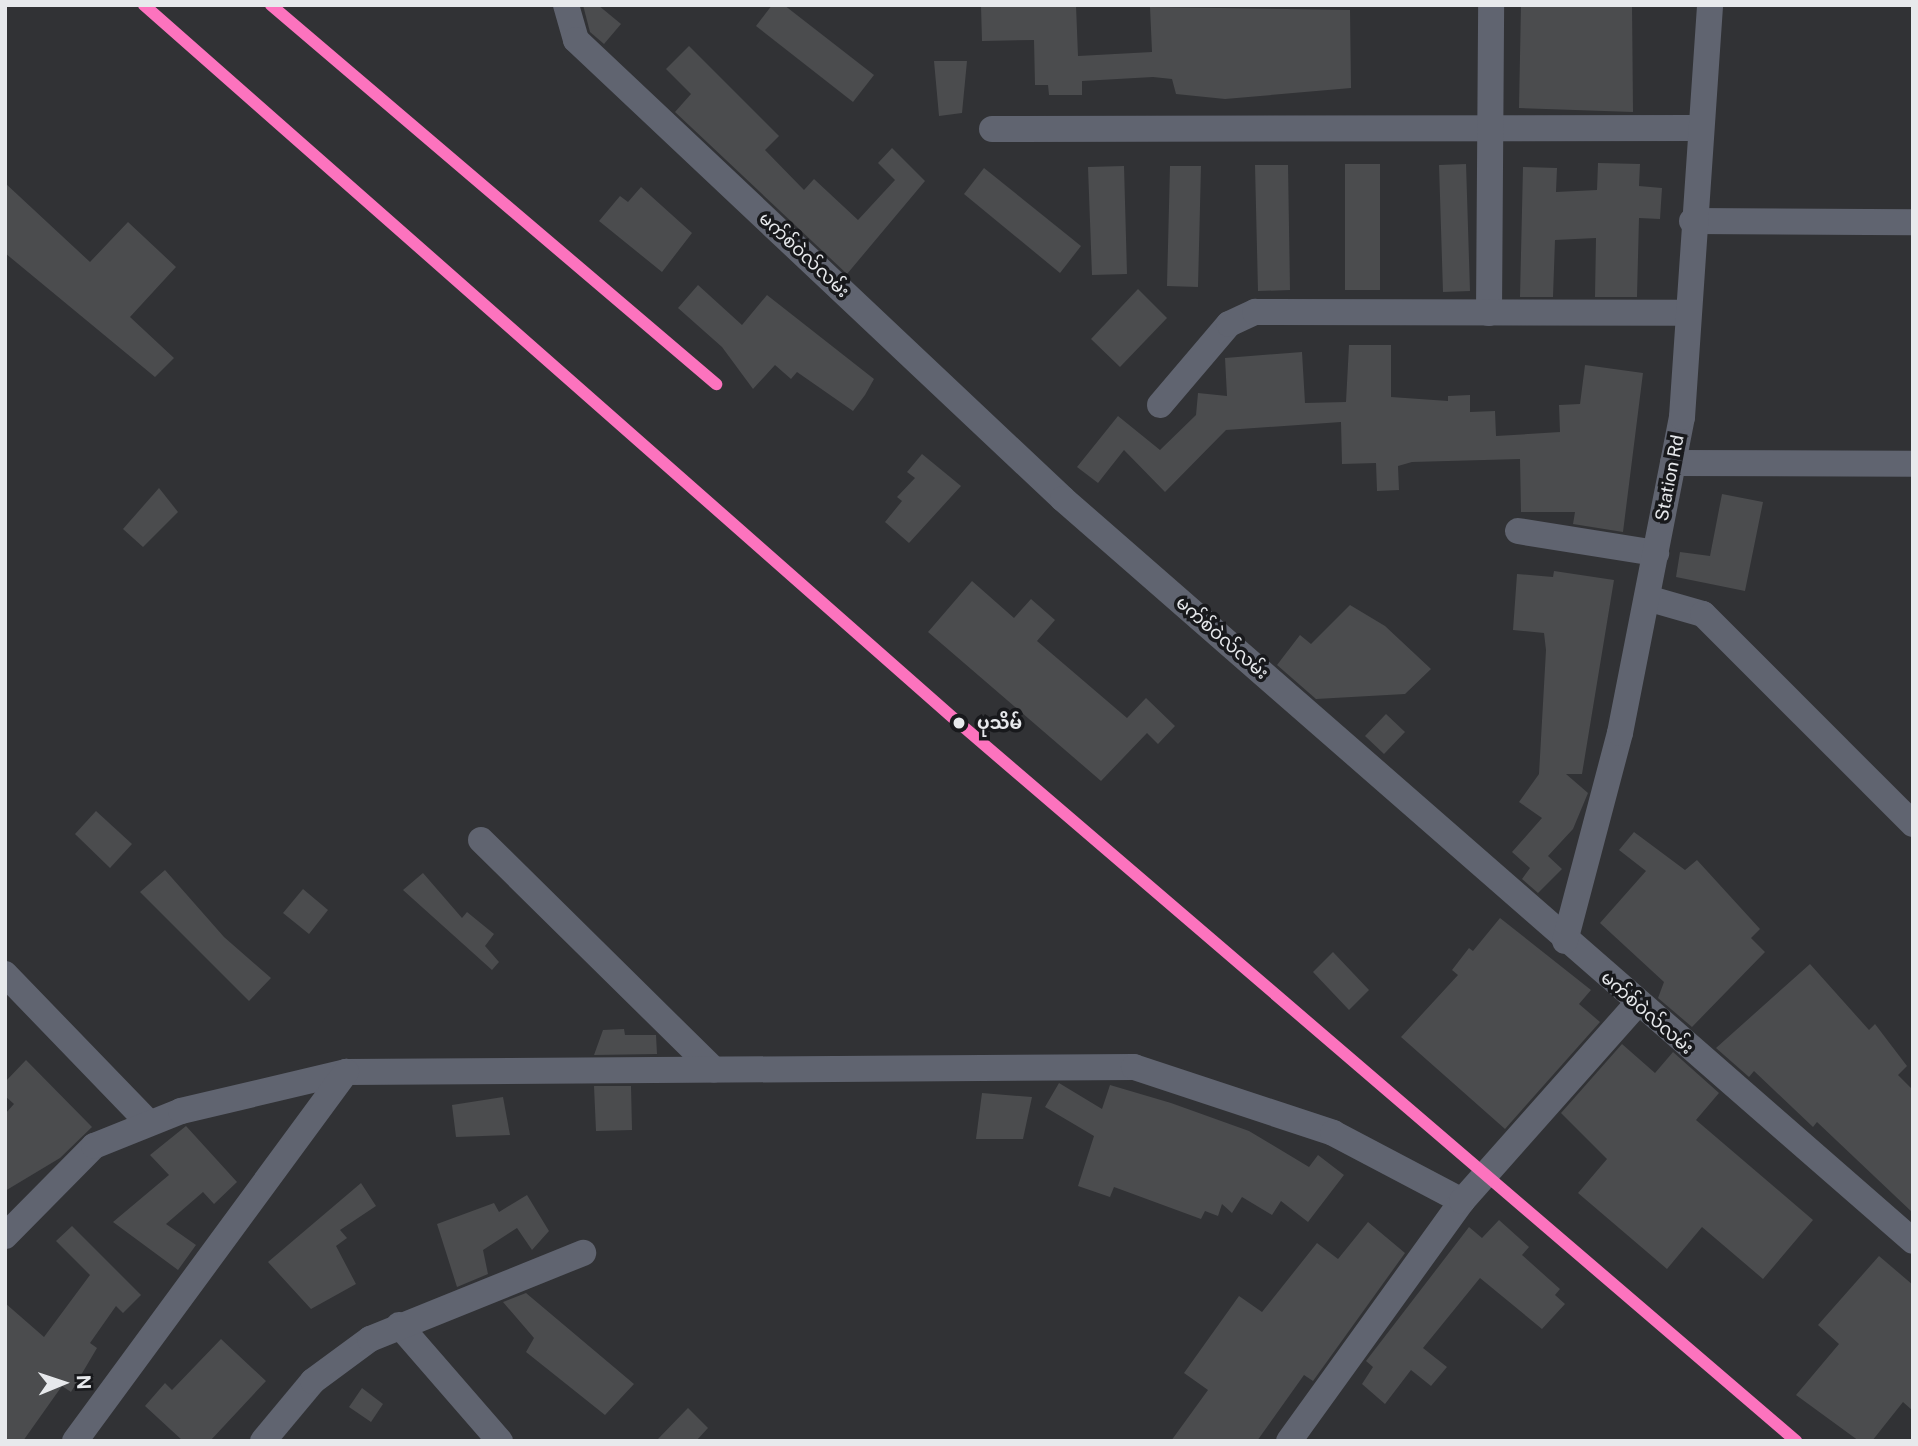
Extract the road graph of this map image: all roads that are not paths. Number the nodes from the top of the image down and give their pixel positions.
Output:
1 (566, 5) edge
2 (1491, 5) edge
3 (1710, 5) edge
4 (1492, 126) junction
5 (1698, 128) junction
6 (992, 129) dead end
7 (1692, 221) junction
8 (1913, 222) edge
9 (1489, 313) junction
10 (1687, 313) junction
11 (1160, 405) dead end
12 (1673, 463) junction
13 (1913, 464) edge
14 (1517, 531) dead end
15 (1656, 553) junction
16 (1647, 598) junction
17 (1913, 824) edge
18 (481, 840) dead end
19 (1565, 941) junction
20 (5, 974) edge
21 (1637, 1004) junction
22 (714, 1070) junction
23 (346, 1072) junction
24 (149, 1123) junction
25 (1462, 1201) junction
26 (5, 1236) edge
27 (1913, 1241) edge
28 (583, 1253) dead end
29 (399, 1325) junction
30 (75, 1441) edge
31 (263, 1441) edge
32 (500, 1441) edge
33 (1289, 1441) edge

1 - 19 street, မက်စ်ဝဲလ်လမ်း
2 - 4 street
3 - 5 street, Station Rd
4 - 5 street
4 - 6 street
4 - 9 street
5 - 7 street, Station Rd
7 - 8 street
7 - 10 street, Station Rd
9 - 10 street
9 - 11 street
10 - 12 street, Station Rd
12 - 13 street
12 - 15 street, Station Rd
14 - 15 street
15 - 16 street, Station Rd
16 - 17 street
16 - 19 street, Station Rd
18 - 22 street
19 - 21 street, မက်စ်ဝဲလ်လမ်း
20 - 24 street
21 - 25 street
21 - 27 street, မက်စ်ဝဲလ်လမ်း
22 - 23 street
22 - 25 street
23 - 24 street
23 - 30 street
24 - 26 street
25 - 33 street
28 - 29 street
29 - 31 street
29 - 32 street

